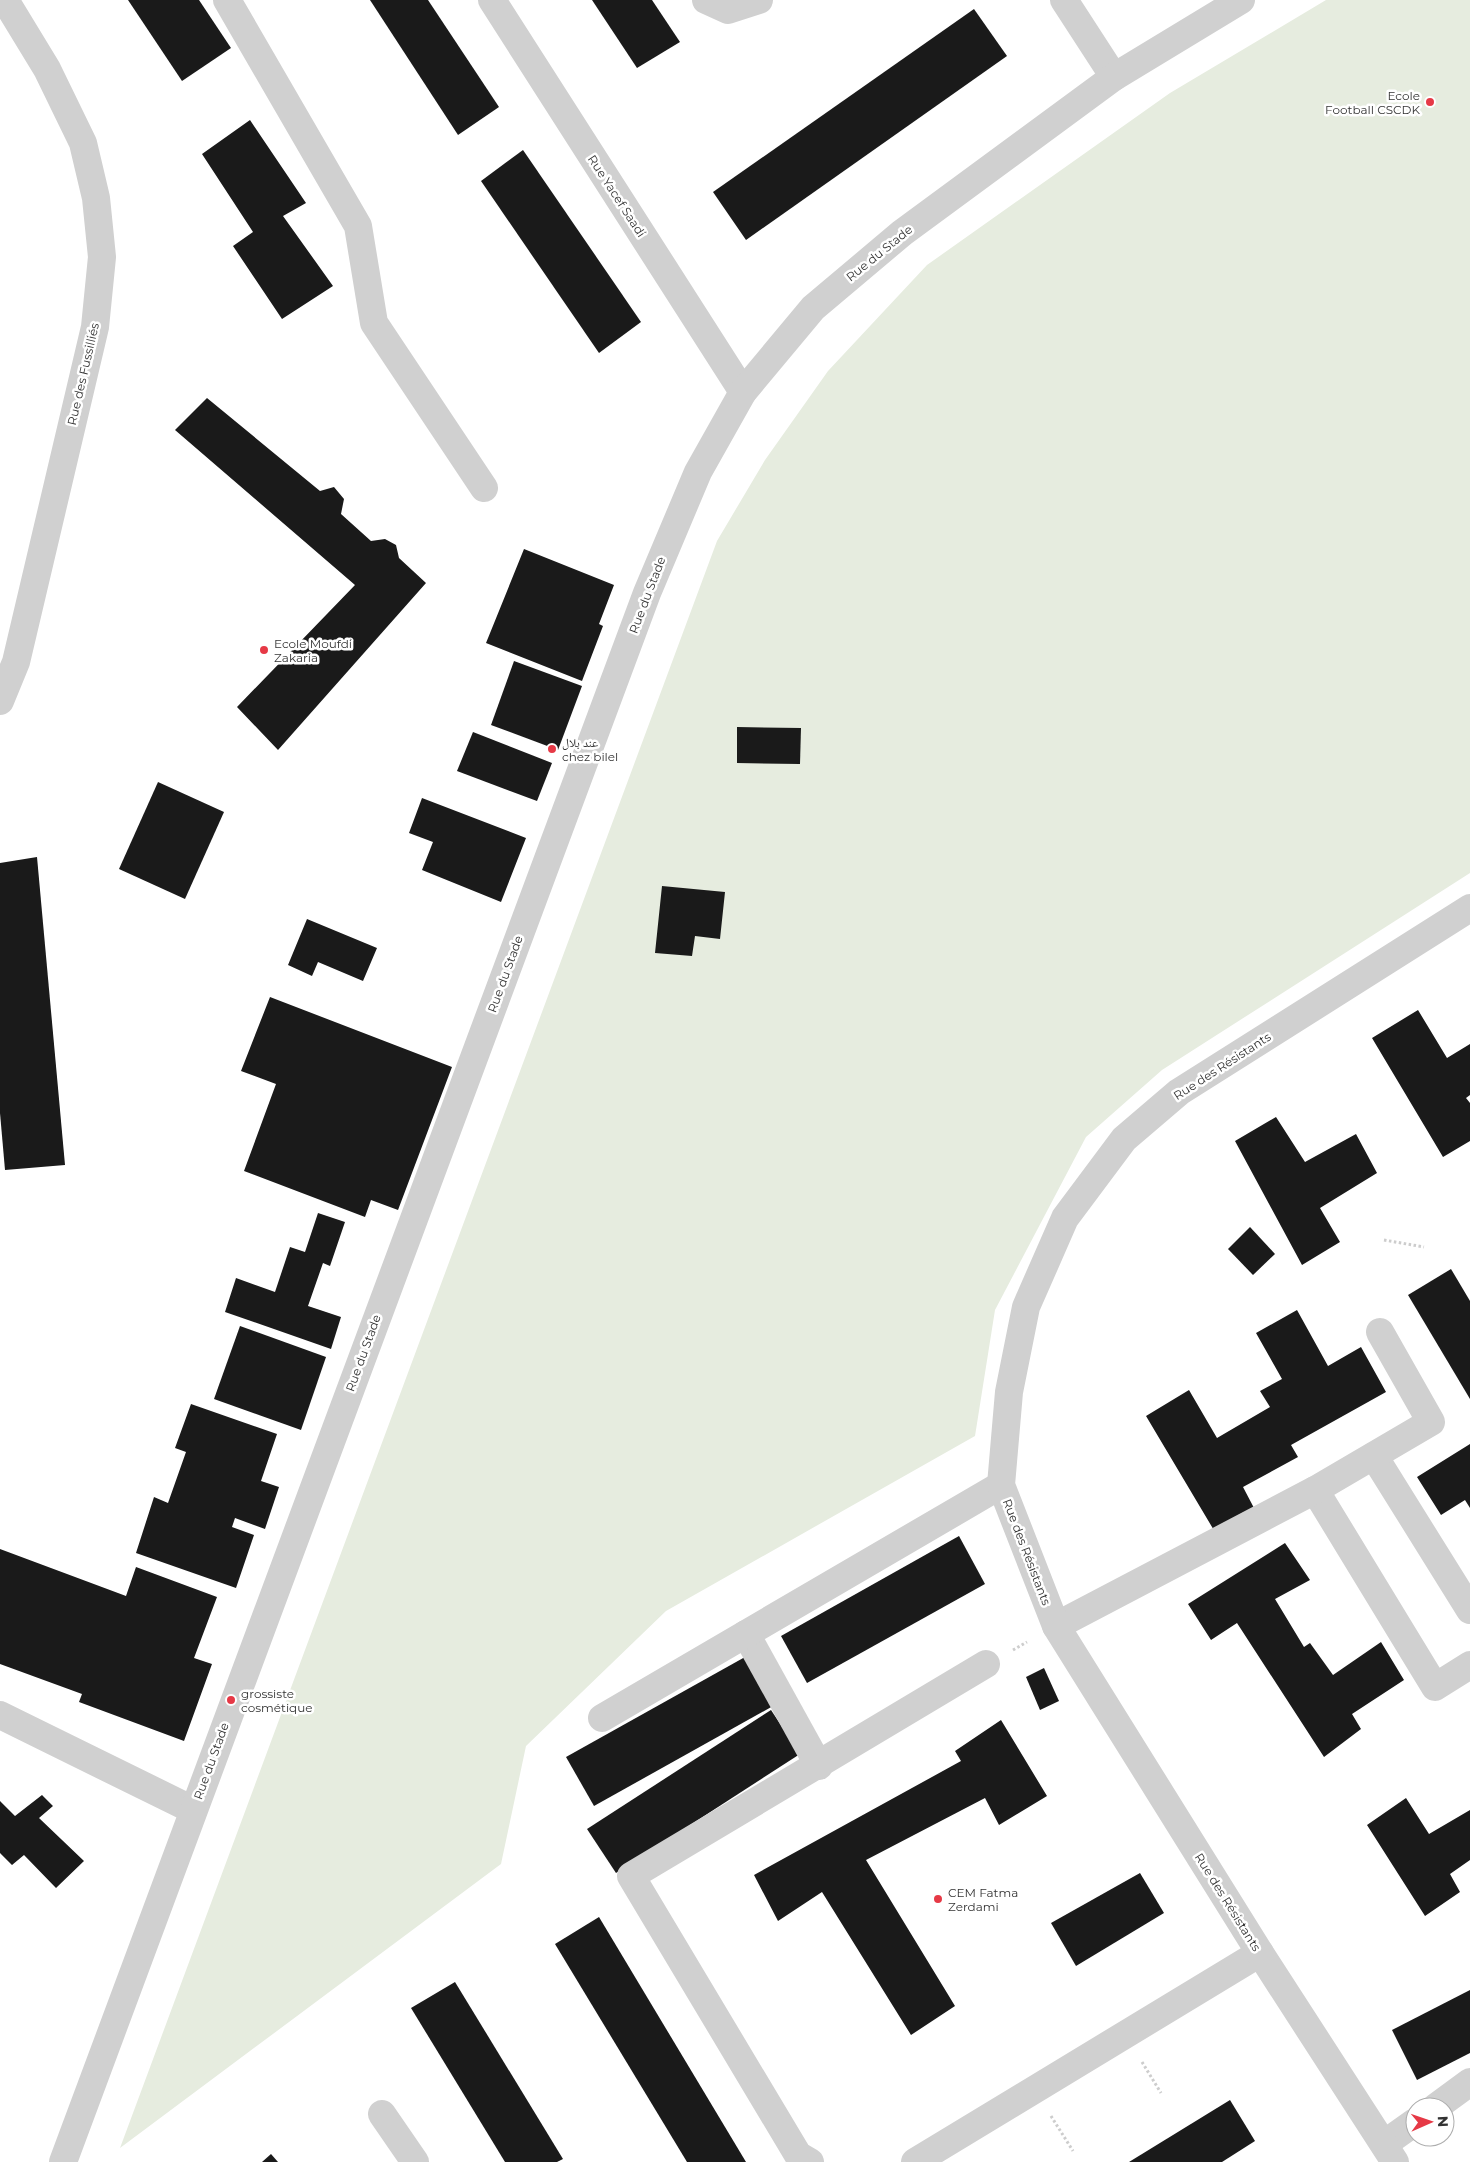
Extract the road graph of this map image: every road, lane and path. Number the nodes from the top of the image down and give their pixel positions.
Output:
1 (5, 0) edge
2 (227, 0) edge
3 (492, 0) edge
4 (706, 0) edge
5 (759, 0) edge
6 (1064, 0) edge
7 (1241, 0) edge
8 (1114, 77) junction
9 (743, 392) junction
10 (484, 488) dead end
11 (0, 701) edge
12 (1470, 908) edge
13 (1384, 1240) dead end
14 (1424, 1247) dead end
15 (1380, 1332) dead end
16 (1374, 1456) junction
17 (1001, 1485) junction
18 (1315, 1490) junction
19 (1470, 1610) edge
20 (1056, 1626) junction
21 (746, 1634) junction
22 (986, 1664) joint
23 (1470, 1664) edge
24 (0, 1715) edge
25 (602, 1718) dead end
26 (818, 1766) junction
27 (193, 1810) junction
28 (1260, 1953) junction
29 (1470, 2082) edge
30 (1035, 2089) junction
31 (1450, 2097) edge
32 (382, 2114) dead end
33 (1405, 2134) edge
34 (1073, 2151) dead end
35 (1389, 2153) edge
36 (63, 2162) edge
37 (415, 2162) edge
38 (810, 2162) edge
39 (914, 2162) edge

1 - 11 street, Rue des Fussilliés
2 - 10 street
3 - 9 street, Rue Yacef Saadi
4 - 5 street
6 - 8 street
7 - 8 street, Rue du Stade
8 - 9 street, Rue du Stade
9 - 27 street, Rue du Stade
12 - 17 street, Rue des Résistants
13 - 14 path
15 - 16 street
16 - 18 street
16 - 19 street
17 - 20 street, Rue des Résistants
17 - 21 street
18 - 20 street
18 - 23 street
20 - 22 path
20 - 28 street, Rue des Résistants
21 - 25 street
21 - 26 street
22 - 26 street
24 - 27 street
26 - 38 street
27 - 36 street, Rue du Stade
28 - 30 street
28 - 35 street, Rue des Résistants
29 - 31 street
30 - 34 path
30 - 39 street
32 - 37 street
33 - 35 street

